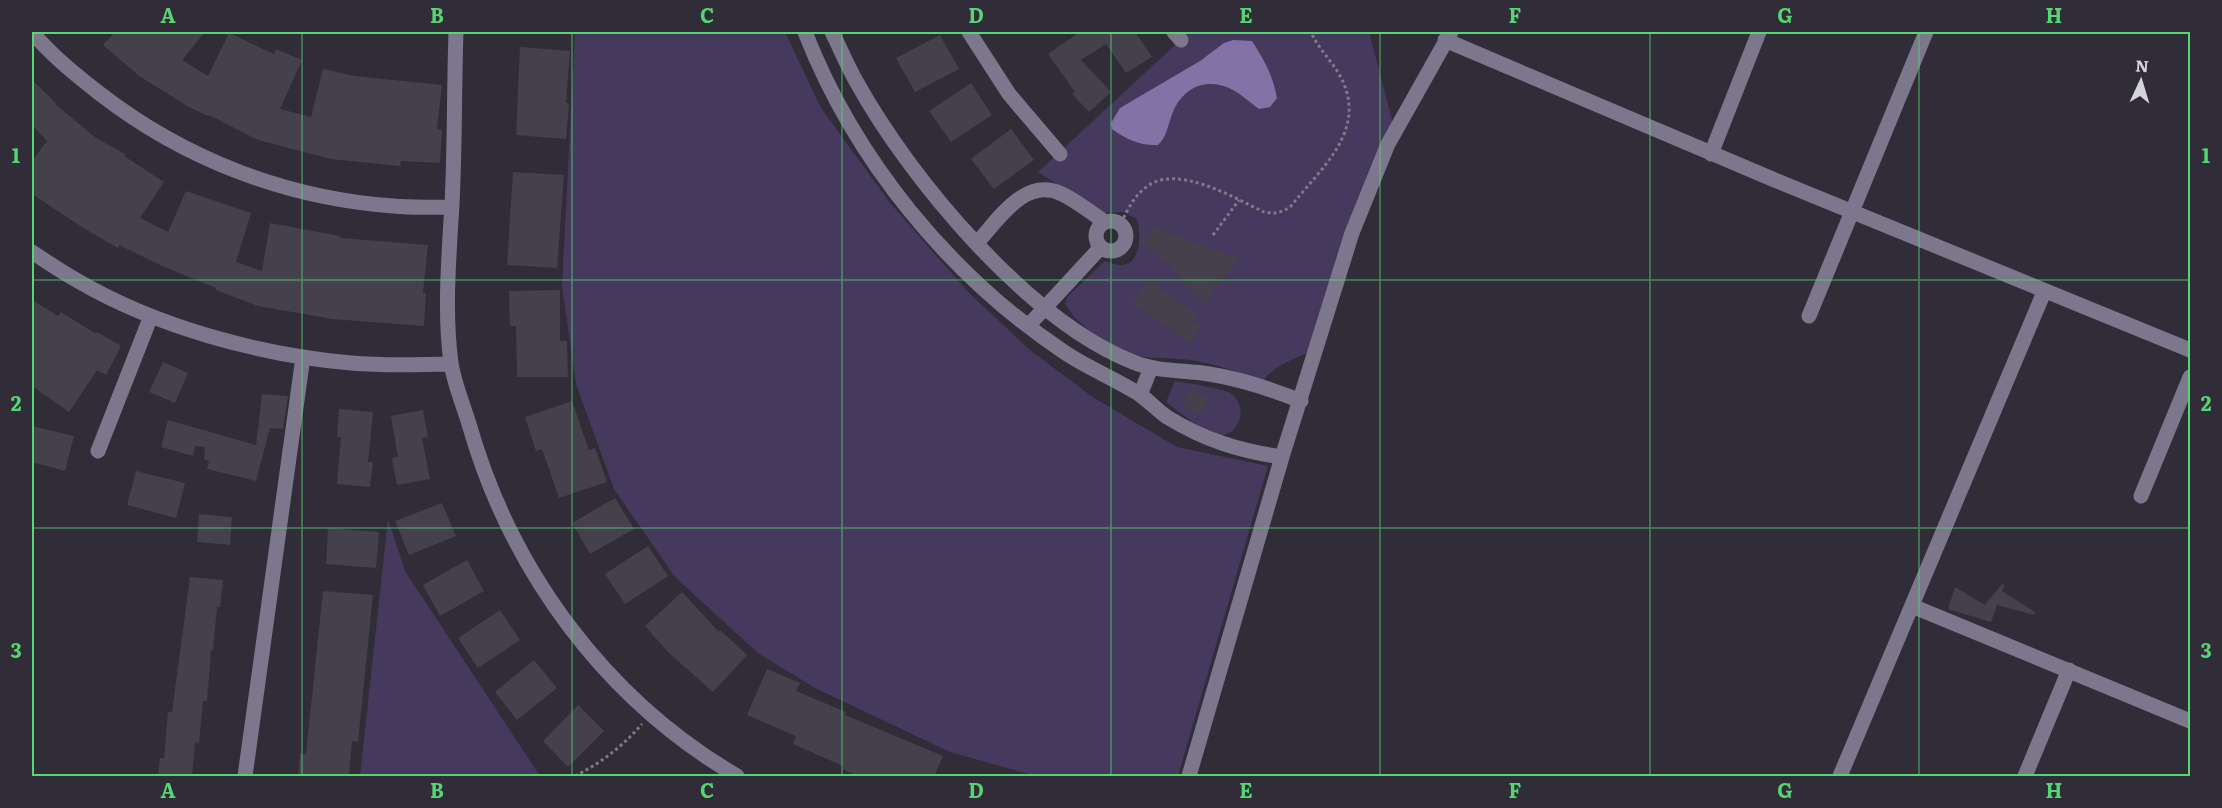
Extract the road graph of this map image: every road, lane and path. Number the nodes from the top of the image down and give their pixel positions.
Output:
1 (456, 32) edge
2 (805, 32) edge
3 (832, 32) edge
4 (969, 32) edge
5 (1311, 32) edge
6 (1759, 32) edge
7 (1926, 32) edge
8 (35, 35) edge
9 (1448, 36) edge
10 (1060, 154) dead end
11 (1711, 154) junction
12 (1239, 200) junction
13 (452, 207) junction
14 (1851, 212) junction
15 (1113, 222) junction
16 (1213, 235) dead end
17 (977, 243) junction
18 (1101, 247) junction
19 (32, 252) edge
20 (2044, 291) junction
21 (1045, 308) junction
22 (151, 316) junction
23 (1809, 316) dead end
24 (1028, 326) junction
25 (2190, 351) edge
26 (303, 357) junction
27 (452, 364) junction
28 (1151, 368) junction
29 (2190, 377) edge
30 (1140, 395) junction
31 (1301, 401) junction
32 (98, 451) dead end
33 (1282, 457) junction
34 (2141, 496) dead end
35 (1912, 606) junction
36 (2069, 670) junction
37 (650, 715) junction
38 (2190, 721) edge
39 (1191, 769) edge
40 (717, 771) edge
41 (245, 777) edge
42 (575, 777) edge
43 (737, 777) edge
44 (1203, 777) edge
45 (1840, 777) edge
46 (2025, 777) edge

1 - 13 street
2 - 24 street
3 - 17 street
4 - 10 street
5 - 12 path
6 - 11 street
7 - 14 street
8 - 13 street
9 - 11 street
9 - 31 street
11 - 14 street
12 - 15 path
12 - 16 path
13 - 27 street
14 - 20 street
14 - 23 street
15 - 17 street
15 - 18 street
15 - 18 street
17 - 21 street
18 - 21 street
19 - 22 street
20 - 25 street
20 - 35 street
21 - 24 street
21 - 28 street
22 - 26 street
22 - 32 street
24 - 30 street
26 - 27 street
26 - 41 street
27 - 37 street
28 - 30 street
28 - 31 street
29 - 34 street
30 - 33 street
31 - 33 street
33 - 39 street
35 - 36 street
35 - 45 street
36 - 38 street
36 - 46 street
37 - 40 street
37 - 42 path
39 - 44 street
40 - 43 street

